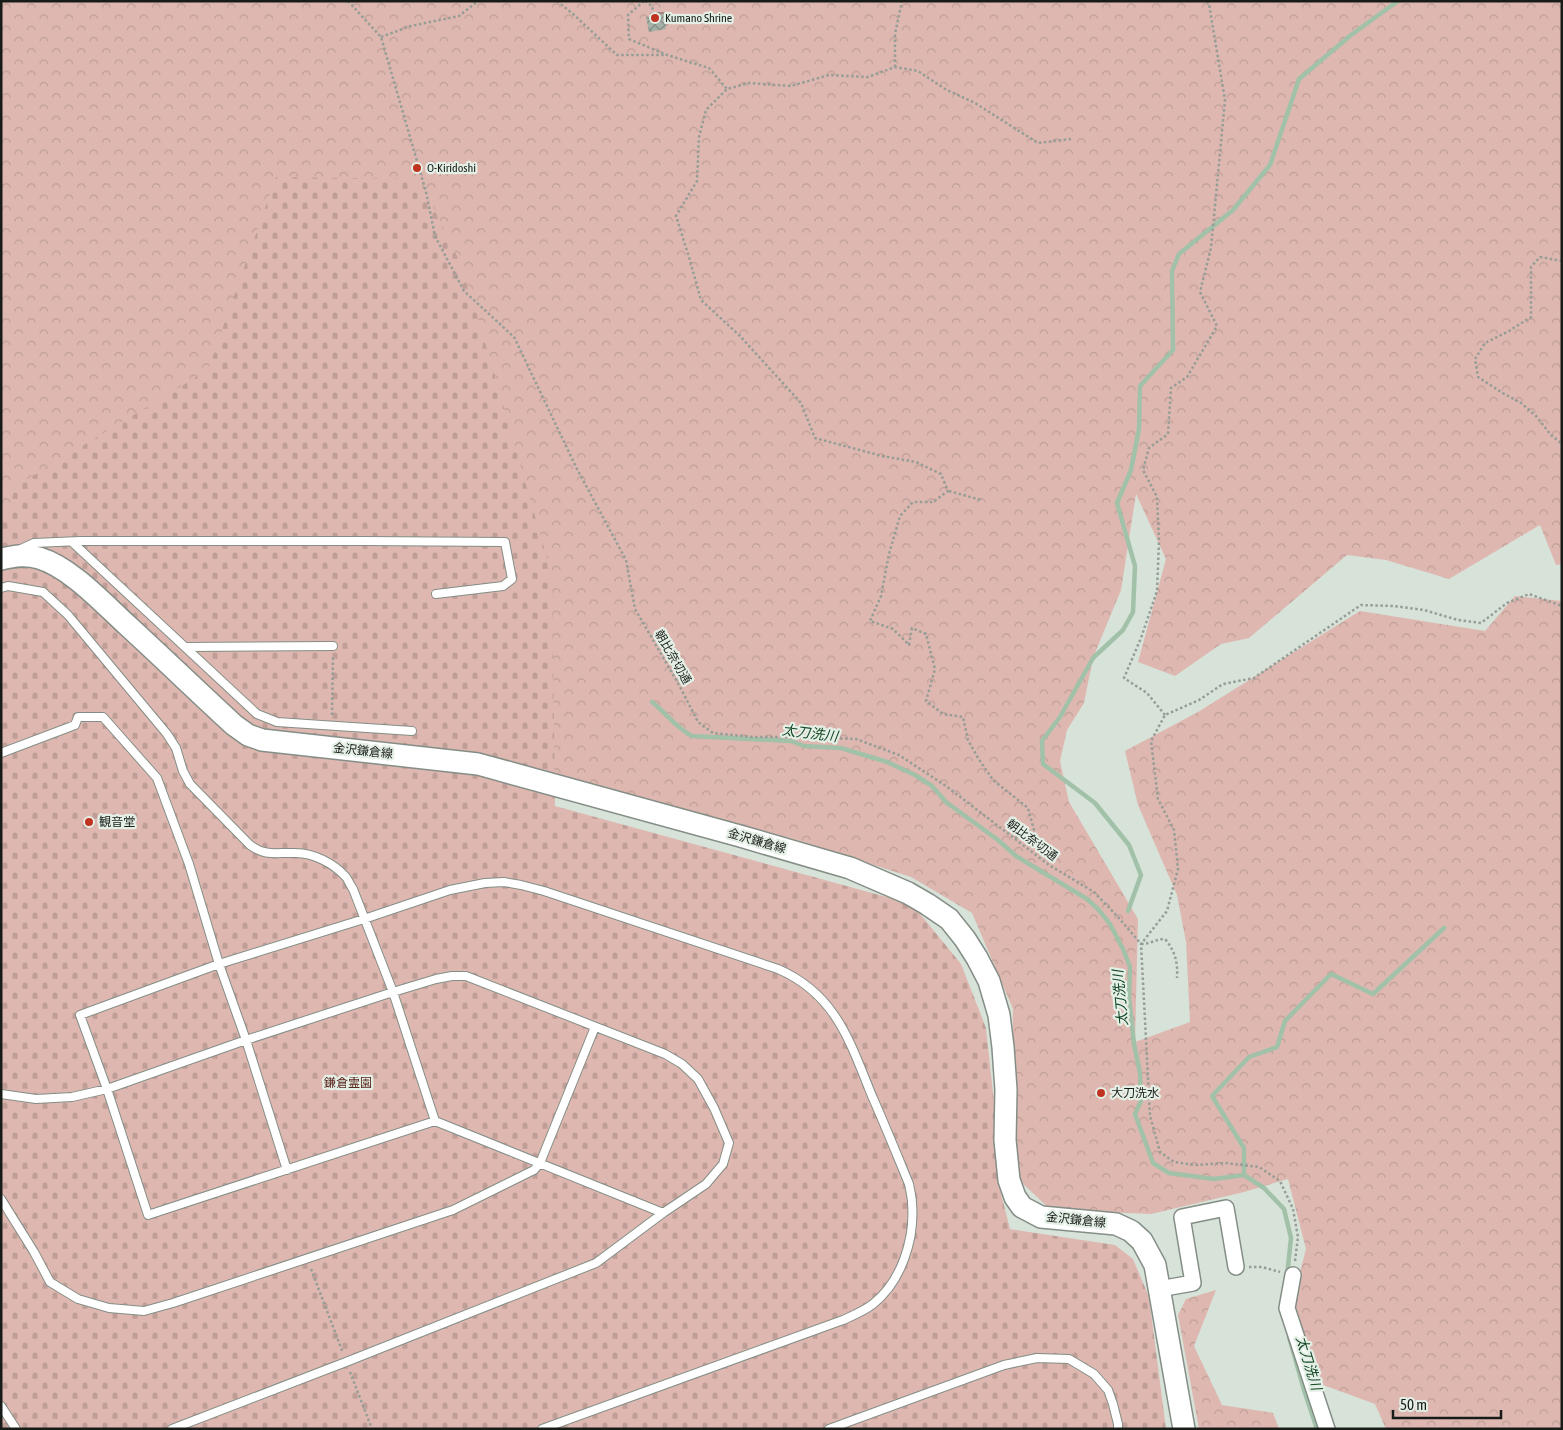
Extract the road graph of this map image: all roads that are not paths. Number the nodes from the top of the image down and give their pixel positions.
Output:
1 (72, 542) junction
2 (1, 559) edge
3 (1, 588) edge
4 (436, 594) dead end
5 (333, 646) road end
6 (185, 647) junction
7 (412, 731) dead end
8 (1, 753) edge
9 (364, 919) junction
10 (219, 964) junction
11 (393, 992) junction
12 (595, 1026) junction
13 (246, 1040) junction
14 (107, 1089) junction
15 (1, 1094) edge
16 (435, 1122) junction
17 (540, 1163) junction
18 (287, 1170) junction
19 (1, 1199) edge
20 (663, 1213) junction
21 (1236, 1267) road end
22 (1293, 1275) road end
23 (1159, 1289) junction
24 (1, 1406) edge
25 (16, 1429) edge
26 (172, 1429) edge
27 (542, 1429) edge
28 (829, 1429) edge
29 (1118, 1429) edge
30 (1184, 1429) edge
31 (1327, 1429) edge

1 - 2 lane
1 - 4 lane
1 - 6 lane
2 - 23 main road, 金沢鎌倉線
3 - 9 lane
5 - 6 lane
6 - 7 lane
8 - 10 lane
9 - 10 lane
9 - 11 lane
9 - 27 lane
10 - 13 lane
10 - 14 lane
11 - 12 lane
11 - 13 lane
11 - 16 lane
12 - 17 lane
12 - 20 lane
13 - 14 lane
13 - 18 lane
14 - 15 lane
14 - 18 lane
16 - 17 lane
16 - 18 lane
17 - 19 lane
17 - 20 lane
20 - 26 lane
21 - 23 street
22 - 31 street
23 - 30 main road, 金沢鎌倉線
24 - 25 lane
28 - 29 lane

